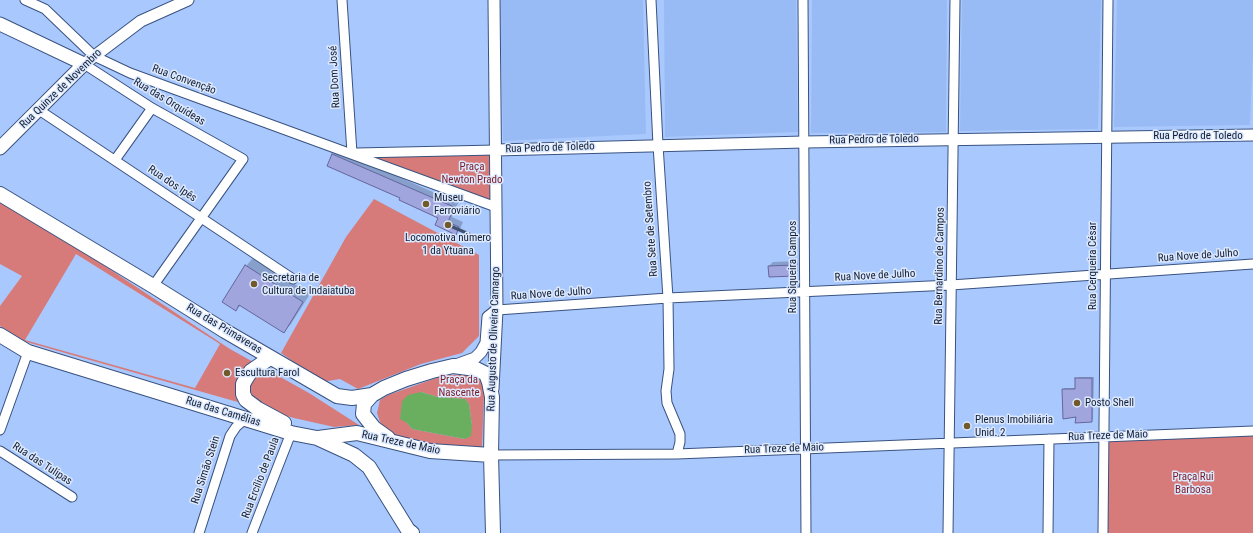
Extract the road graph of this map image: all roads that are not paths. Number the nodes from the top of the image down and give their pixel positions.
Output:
1 (25, 0) edge
2 (188, 0) edge
3 (342, 0) edge
4 (494, 0) edge
5 (651, 0) edge
6 (803, 0) edge
7 (955, 0) edge
8 (1108, 0) edge
9 (45, 5) edge
10 (0, 24) edge
11 (89, 60) junction
12 (152, 108) junction
13 (39, 110) junction
14 (1253, 135) edge
15 (1107, 136) junction
16 (954, 139) junction
17 (804, 142) junction
18 (658, 145) junction
19 (0, 148) edge
20 (496, 150) junction
21 (352, 154) junction
22 (115, 160) junction
23 (0, 194) edge
24 (496, 207) junction
25 (201, 218) junction
26 (1253, 264) edge
27 (1105, 275) junction
28 (293, 278) dead end
29 (951, 285) junction
30 (153, 286) junction
31 (805, 292) junction
32 (668, 298) junction
33 (497, 310) junction
34 (0, 335) edge
35 (28, 352) junction
36 (270, 358) junction
37 (453, 366) junction
38 (372, 395) junction
39 (492, 397) junction
40 (244, 418) junction
41 (0, 430) edge
42 (1253, 431) edge
43 (291, 433) junction
44 (1104, 436) junction
45 (317, 438) junction
46 (1049, 438) junction
47 (396, 443) junction
48 (950, 443) junction
49 (806, 449) junction
50 (0, 451) edge
51 (677, 454) junction
52 (491, 455) junction
53 (72, 497) dead end
54 (198, 533) edge
55 (252, 533) edge
56 (412, 533) edge
57 (493, 533) edge
58 (806, 533) edge
59 (948, 533) edge
60 (1048, 533) edge
61 (1103, 533) edge

1 - 9 street, Rua Convenção
2 - 11 street, Rua Quinze de Novembro
3 - 21 street, Rua Dom José
4 - 20 street, Rua Augusto de Oliveira Camargo
5 - 18 street, Rua Sete de Setembro
6 - 17 street, Rua Siqueira Campos
7 - 16 street, Rua Bernardino de Campos
8 - 15 street, Rua Cerqueira César
9 - 11 street, Rua Convenção
10 - 11 main road
11 - 12 street, Rua das Orquídeas
11 - 13 main road, Rua Quinze de Novembro
11 - 21 street, Rua Convenção
12 - 22 street
12 - 25 street, Rua das Orquídeas
13 - 19 main road, Rua Quinze de Novembro
13 - 22 street, Rua dos Ipês
14 - 15 street, Rua Pedro de Toledo
15 - 16 street, Rua Pedro de Toledo
15 - 27 street, Rua Cerqueira César
16 - 17 street, Rua Pedro de Toledo
16 - 29 street, Rua Bernardino de Campos
17 - 18 street, Rua Pedro de Toledo
17 - 31 street, Rua Siqueira Campos
18 - 20 street, Rua Pedro de Toledo
18 - 32 street, Rua Sete de Setembro
20 - 21 street
20 - 24 street, Rua Augusto de Oliveira Camargo
21 - 24 street
22 - 25 street, Rua dos Ipês
23 - 30 main road, Rua das Primaveras
24 - 33 street, Rua Augusto de Oliveira Camargo
25 - 28 street, Rua dos Ipês
25 - 30 street
26 - 27 street, Rua Nove de Julho
27 - 29 street, Rua Nove de Julho
27 - 44 street, Rua Cerqueira César
29 - 31 street, Rua Nove de Julho
29 - 48 street, Rua Bernardino de Campos
30 - 36 main road, Rua das Primaveras
31 - 32 street, Rua Nove de Julho
31 - 49 street, Rua Siqueira Campos
32 - 33 street, Rua Nove de Julho
32 - 51 street, Rua Sete de Setembro
33 - 37 street, Rua das Primaveras
33 - 39 street, Rua Augusto de Oliveira Camargo
34 - 35 main road, Rua das Camélias
35 - 40 main road, Rua das Camélias
35 - 41 street
36 - 38 main road, Rua das Primaveras
36 - 45 main road
37 - 38 main road, Rua das Primaveras
37 - 39 main road
38 - 47 main road
39 - 52 main road, Rua Augusto de Oliveira Camargo
40 - 43 main road, Rua das Camélias
40 - 54 street, Rua Simão Stein
42 - 44 street, Rua Treze de Maio
43 - 45 main road, Rua das Camélias
43 - 55 street, Rua Ercílio de Paula
44 - 46 street, Rua Treze de Maio
44 - 61 street, Rua Cerqueira César
45 - 47 main road, Rua Treze de Maio
45 - 56 main road, Rua das Camélias
46 - 48 street, Rua Treze de Maio
46 - 60 street
47 - 52 main road, Rua Treze de Maio
48 - 49 street, Rua Treze de Maio
48 - 59 street, Rua Bernardino de Campos
49 - 51 street, Rua Treze de Maio
49 - 58 street, Rua Siqueira Campos
50 - 53 street, Rua das Tulipas
51 - 52 street, Rua Treze de Maio
52 - 57 main road, Rua Augusto de Oliveira Camargo

